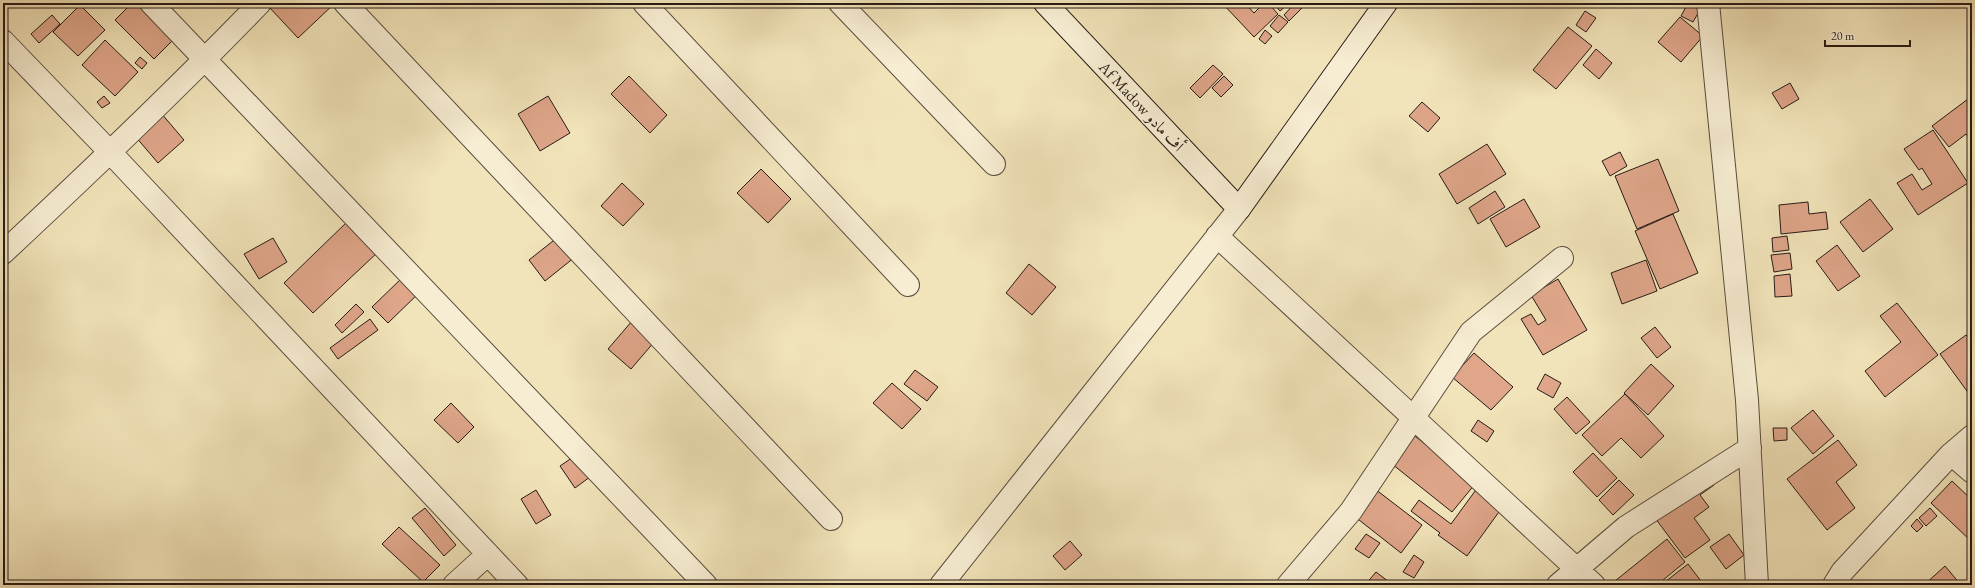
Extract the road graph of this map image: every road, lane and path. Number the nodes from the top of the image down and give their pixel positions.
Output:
1 (151, 3) edge
2 (260, 3) edge
3 (345, 3) edge
4 (644, 3) edge
5 (840, 3) edge
6 (1045, 3) edge
7 (1386, 3) edge
8 (1708, 3) edge
9 (3, 41) edge
10 (205, 60) junction
11 (110, 152) junction
12 (994, 164) dead end
13 (1239, 209) junction
14 (1217, 236) junction
15 (4, 251) edge
16 (1562, 258) dead end
17 (908, 285) dead end
18 (1414, 418) junction
19 (1972, 436) edge
20 (1750, 448) junction
21 (1951, 454) junction
22 (1972, 472) edge
23 (831, 519) dead end
24 (488, 554) junction
25 (1577, 569) junction
26 (1841, 581) edge
27 (454, 585) edge
28 (517, 585) edge
29 (706, 585) edge
30 (941, 585) edge
31 (1288, 585) edge
32 (1558, 585) edge
33 (1594, 585) edge
34 (1757, 585) edge

1 - 10 street
2 - 10 street
3 - 23 street
4 - 17 street
5 - 12 street
6 - 13 street, Af Madow أف مادو
7 - 13 street
8 - 20 street
9 - 11 street
10 - 11 street
10 - 29 street
11 - 15 street
11 - 24 street
13 - 14 street
14 - 18 street
14 - 30 street
16 - 18 street
18 - 25 street
18 - 31 street
19 - 21 street
20 - 25 street
20 - 34 street
21 - 22 street
21 - 26 street
24 - 27 street
24 - 28 street
25 - 32 street
25 - 33 street

